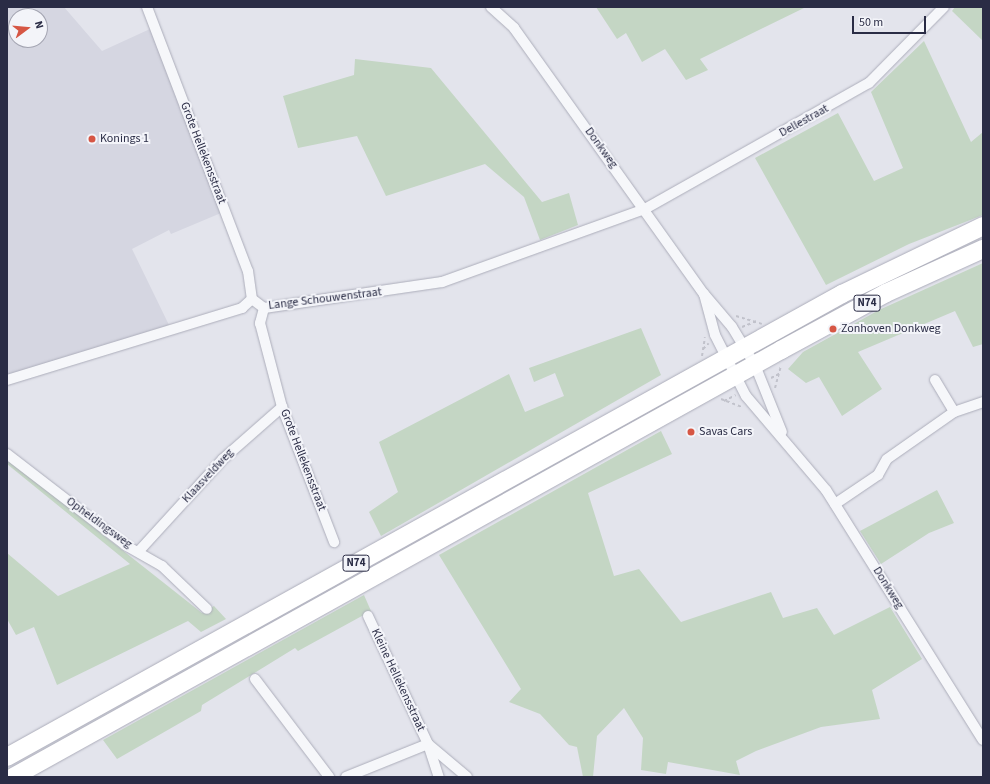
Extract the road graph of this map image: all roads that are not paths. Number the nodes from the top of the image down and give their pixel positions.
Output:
1 (147, 7) edge
2 (491, 7) edge
3 (944, 7) edge
4 (645, 209) junction
5 (983, 226) edge
6 (983, 248) edge
7 (704, 294) junction
8 (252, 299) junction
9 (264, 308) junction
10 (745, 347) junction
11 (725, 358) junction
12 (755, 365) junction
13 (735, 377) junction
14 (7, 380) edge
15 (935, 380) dead end
16 (983, 402) edge
17 (282, 407) junction
18 (954, 412) junction
19 (786, 441) junction
20 (7, 454) edge
21 (835, 504) junction
22 (334, 542) dead end
23 (139, 551) junction
24 (206, 609) dead end
25 (368, 616) dead end
26 (255, 679) dead end
27 (983, 740) edge
28 (428, 744) junction
29 (7, 757) edge
30 (13, 777) edge
31 (329, 777) edge
32 (346, 777) edge
33 (439, 777) edge
34 (467, 777) edge

1 - 8 street, Grote Hellekensstraat
2 - 4 street, Donkweg
3 - 4 street, Dellestraat
4 - 7 street, Donkweg
4 - 9 street, Lange Schouwenstraat
5 - 10 highway, N74
6 - 12 highway, N74
7 - 10 street, Donkweg
7 - 11 street, Donkweg
8 - 9 street, Lange Schouwenstraat
8 - 14 street, Lange Schouwenstraat
9 - 17 street, Grote Hellekensstraat
10 - 11 highway, N74
10 - 12 street, Donkweg
11 - 13 street, Donkweg
11 - 29 highway, N74
12 - 13 highway, N74
12 - 19 street, Donkweg
13 - 19 street, Donkweg
13 - 30 highway, N74
15 - 18 street
16 - 18 street
17 - 22 street, Grote Hellekensstraat
17 - 23 street, Klaasveldweg
18 - 21 street
19 - 21 street, Donkweg
20 - 23 street, Opheldingsweg
21 - 27 street, Donkweg
23 - 24 street, Opheldingsweg
25 - 28 street, Kleine Hellekensstraat
26 - 31 street
28 - 32 street, Kleine Hellekensstraat
28 - 33 street, Kleine Hellekensstraat
28 - 34 street, Kleine Hellekensstraat

